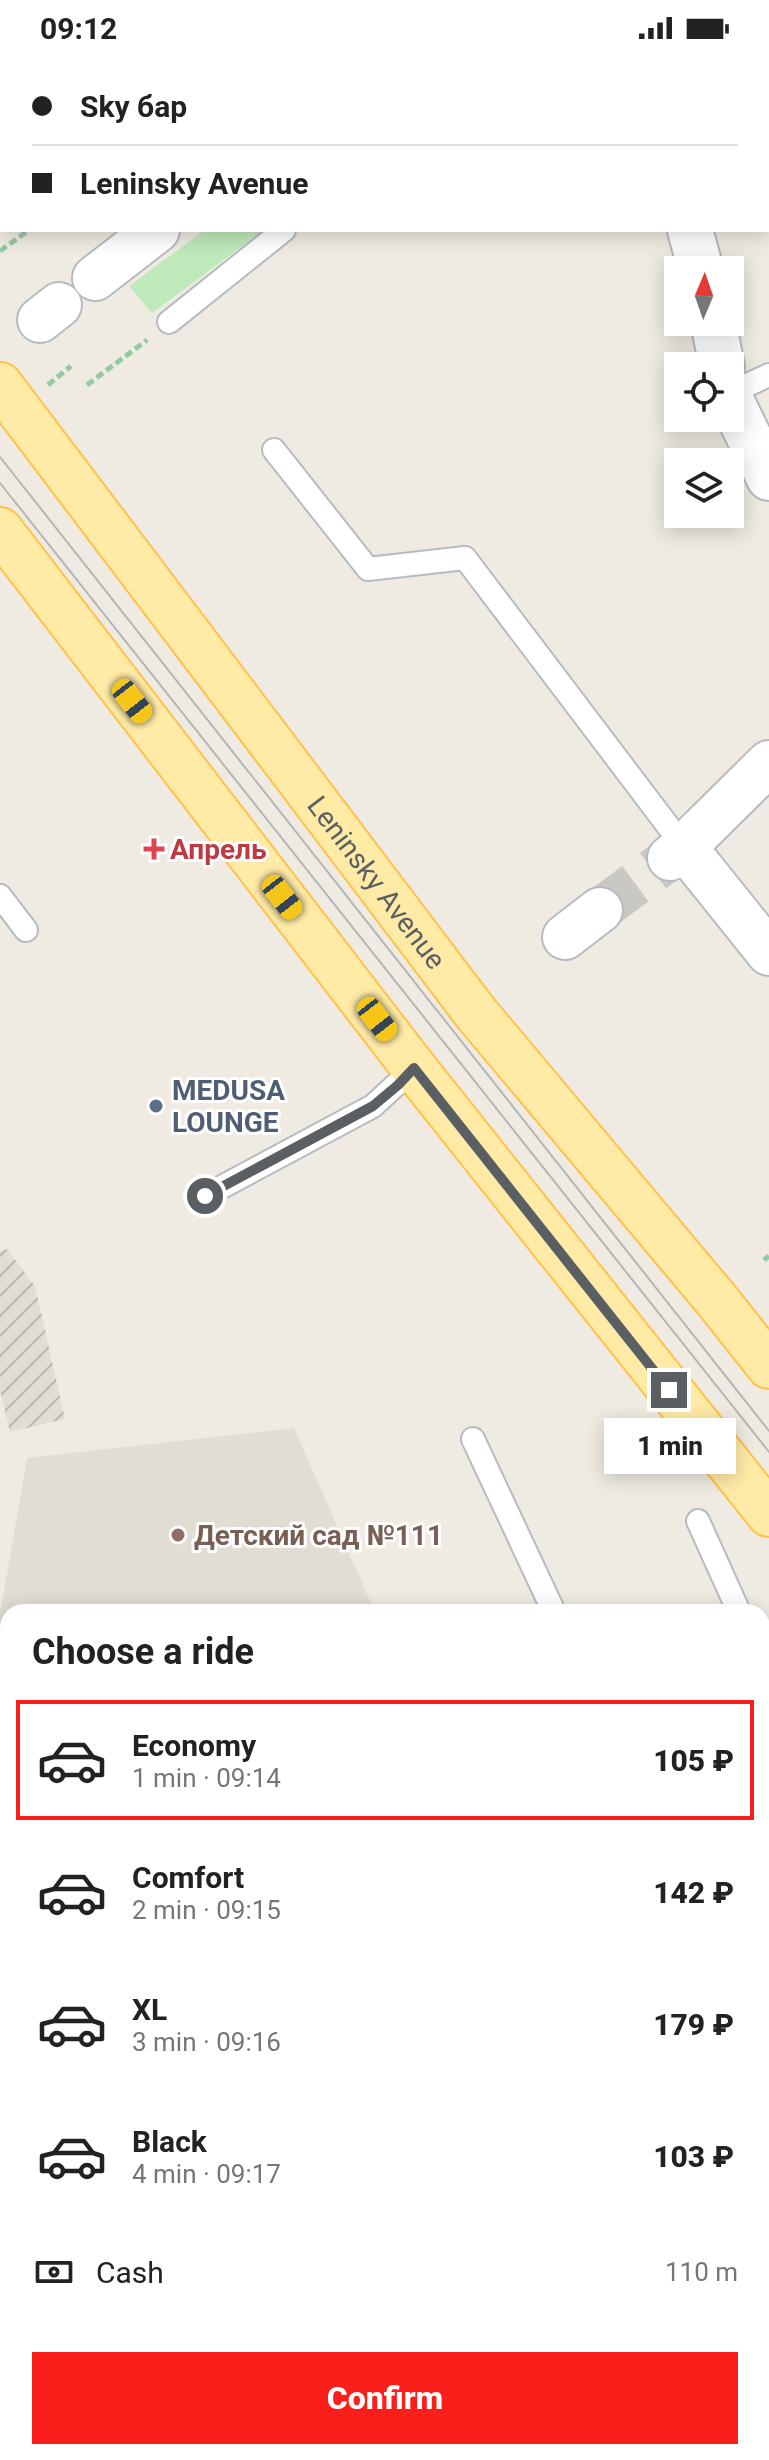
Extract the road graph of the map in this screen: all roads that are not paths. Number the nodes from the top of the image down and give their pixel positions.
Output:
1 (154, 232) edge
2 (282, 232) edge
3 (691, 232) edge
4 (697, 256) edge
5 (95, 278) dead end
6 (169, 322) road end
7 (769, 375) edge
8 (0, 385) edge
9 (744, 388) edge
10 (744, 425) edge
11 (274, 450) dead end
12 (769, 478) edge
13 (0, 530) edge
14 (769, 763) edge
15 (677, 852) junction
16 (0, 896) edge
17 (600, 910) tunnel mouth
18 (26, 930) dead end
19 (565, 937) dead end
20 (769, 953) edge
21 (414, 1068) junction
22 (205, 1196) dead end
23 (769, 1366) edge
24 (473, 1439) dead end
25 (769, 1514) edge
26 (698, 1521) dead end
27 (550, 1604) edge
28 (735, 1604) edge

1 - 5 street
2 - 6 lane
3 - 4 street
7 - 9 lane
8 - 23 main road, Leninsky Avenue
10 - 12 street
11 - 15 lane
13 - 21 main road
14 - 15 street
15 - 20 street
16 - 18 lane
17 - 19 street
21 - 22 lane
21 - 25 main road
24 - 27 lane
26 - 28 lane

